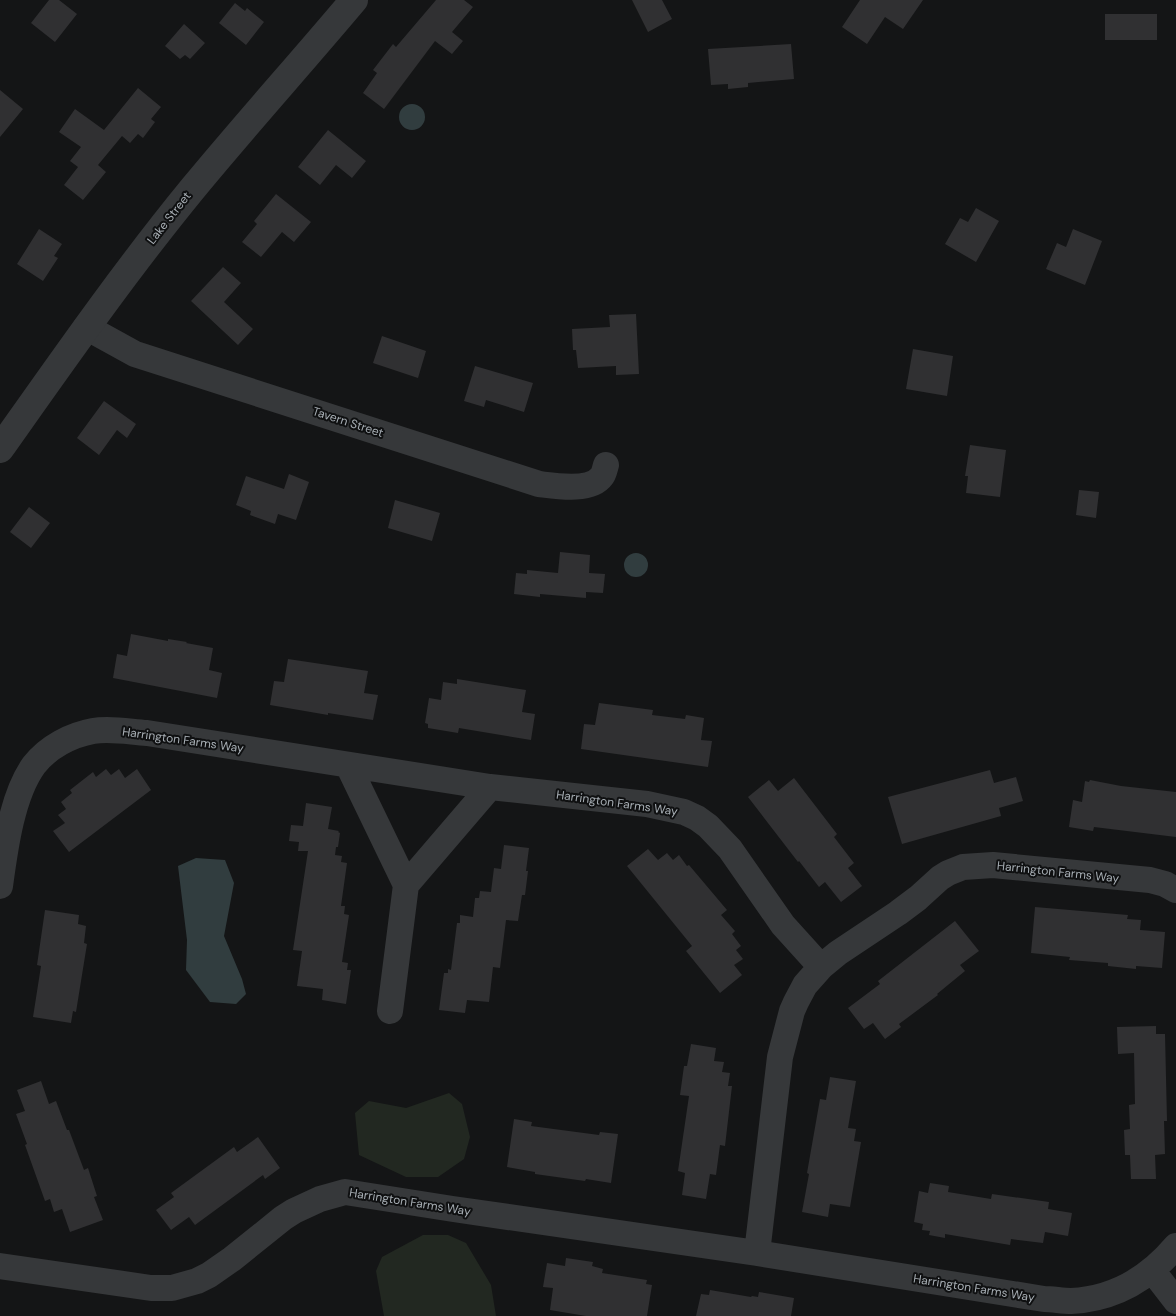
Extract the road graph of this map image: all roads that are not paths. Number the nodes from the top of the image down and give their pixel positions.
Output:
1 (354, 0) edge
2 (86, 327) junction
3 (0, 449) edge
4 (606, 465) dead end
5 (348, 765) junction
6 (490, 787) junction
7 (406, 885) junction
8 (0, 886) edge
9 (1176, 890) edge
10 (821, 967) junction
11 (390, 1011) dead end
12 (1176, 1246) edge
13 (757, 1252) junction
14 (0, 1266) edge
15 (1152, 1270) junction
16 (1176, 1301) edge

1 - 2 street, Lake Street
2 - 3 street, Lake Street
2 - 4 street, Tavern Street
5 - 6 street, Harrington Farms Way
5 - 7 street
5 - 8 street, Harrington Farms Way
6 - 7 street
6 - 10 street, Harrington Farms Way
7 - 11 street
9 - 10 street, Harrington Farms Way
10 - 13 street, Harrington Farms Way
12 - 15 street, Harrington Farms Way
13 - 14 street, Harrington Farms Way
13 - 15 street, Harrington Farms Way
15 - 16 street

